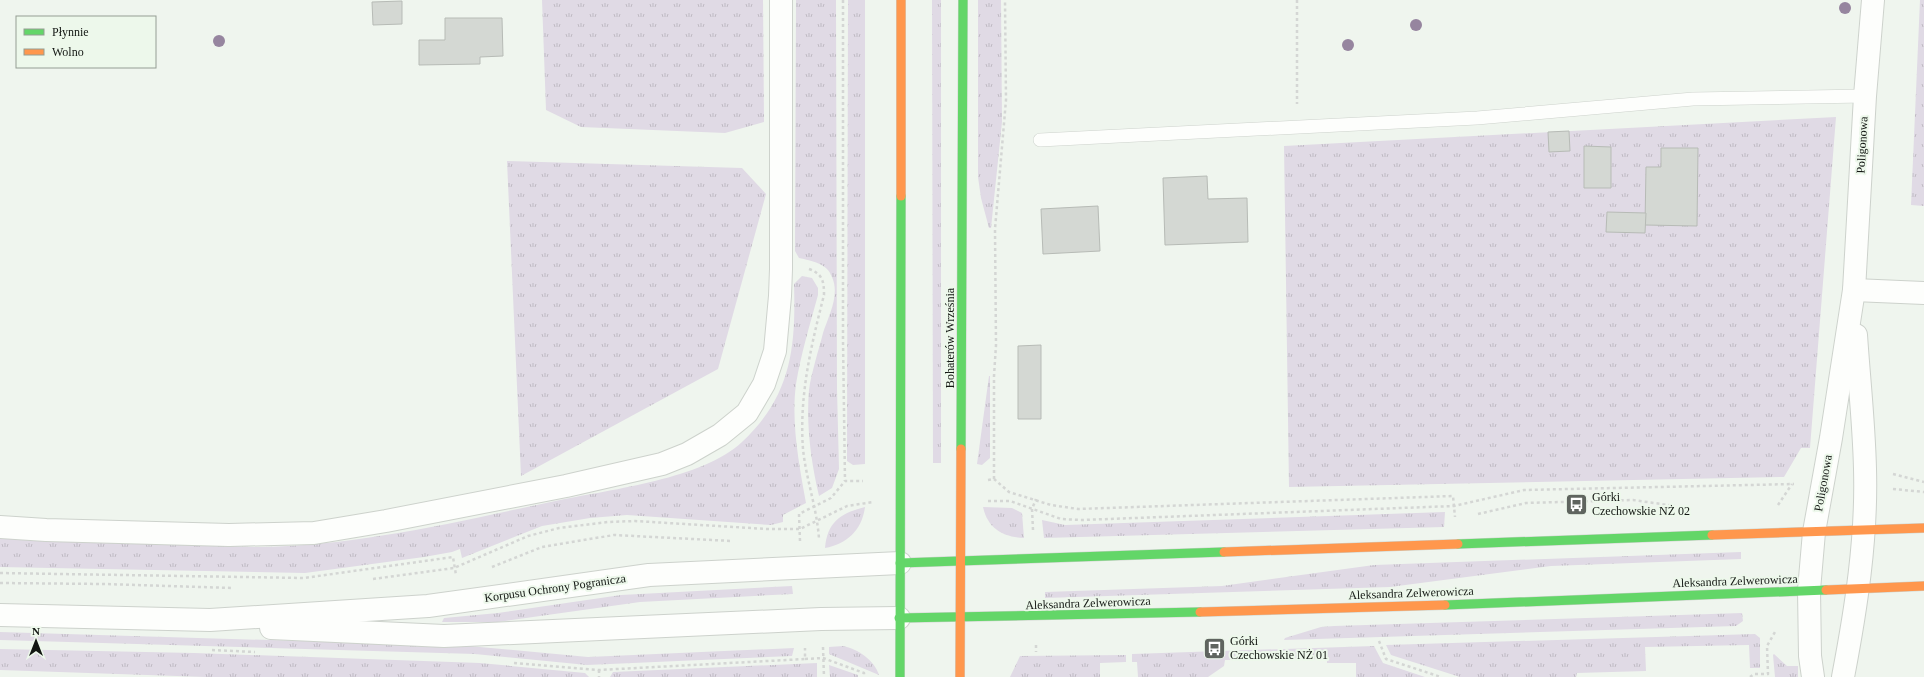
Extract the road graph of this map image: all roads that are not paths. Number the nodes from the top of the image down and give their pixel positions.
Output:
1 (781, 0) edge
2 (901, 0) edge
3 (963, 0) edge
4 (1873, 0) edge
5 (1865, 96) junction
6 (1040, 140) dead end
7 (1854, 290) junction
8 (1924, 293) edge
9 (0, 526) edge
10 (1924, 528) edge
11 (1864, 531) junction
12 (1814, 532) junction
13 (960, 559) junction
14 (900, 563) junction
15 (1924, 586) edge
16 (1858, 588) junction
17 (1810, 590) junction
18 (0, 615) edge
19 (960, 617) junction
20 (899, 618) junction
21 (210, 620) junction
22 (900, 677) edge
23 (960, 677) edge
24 (1813, 677) edge
25 (1842, 677) edge

1 - 9 street
2 - 14 street
3 - 13 street, Bohaterów Września
4 - 5 street, Poligonowa
5 - 6 lane
5 - 7 street, Poligonowa
7 - 8 street
7 - 11 street, Poligonowa
7 - 12 street, Poligonowa
10 - 11 street
11 - 12 street
11 - 16 street, Poligonowa
12 - 13 street
12 - 17 street, Poligonowa
13 - 14 street
13 - 19 street, Bohaterów Września
14 - 20 street
14 - 21 street, Korpusu Ochrony Pogranicza
15 - 16 street, Aleksandra Zelwerowicza
16 - 17 street, Aleksandra Zelwerowicza
16 - 25 street, Poligonowa
17 - 19 street, Aleksandra Zelwerowicza
17 - 24 street, Poligonowa
18 - 21 street, Korpusu Ochrony Pogranicza
19 - 20 street, Aleksandra Zelwerowicza
19 - 23 street, Bohaterów Września
20 - 21 street, Korpusu Ochrony Pogranicza
20 - 22 street

